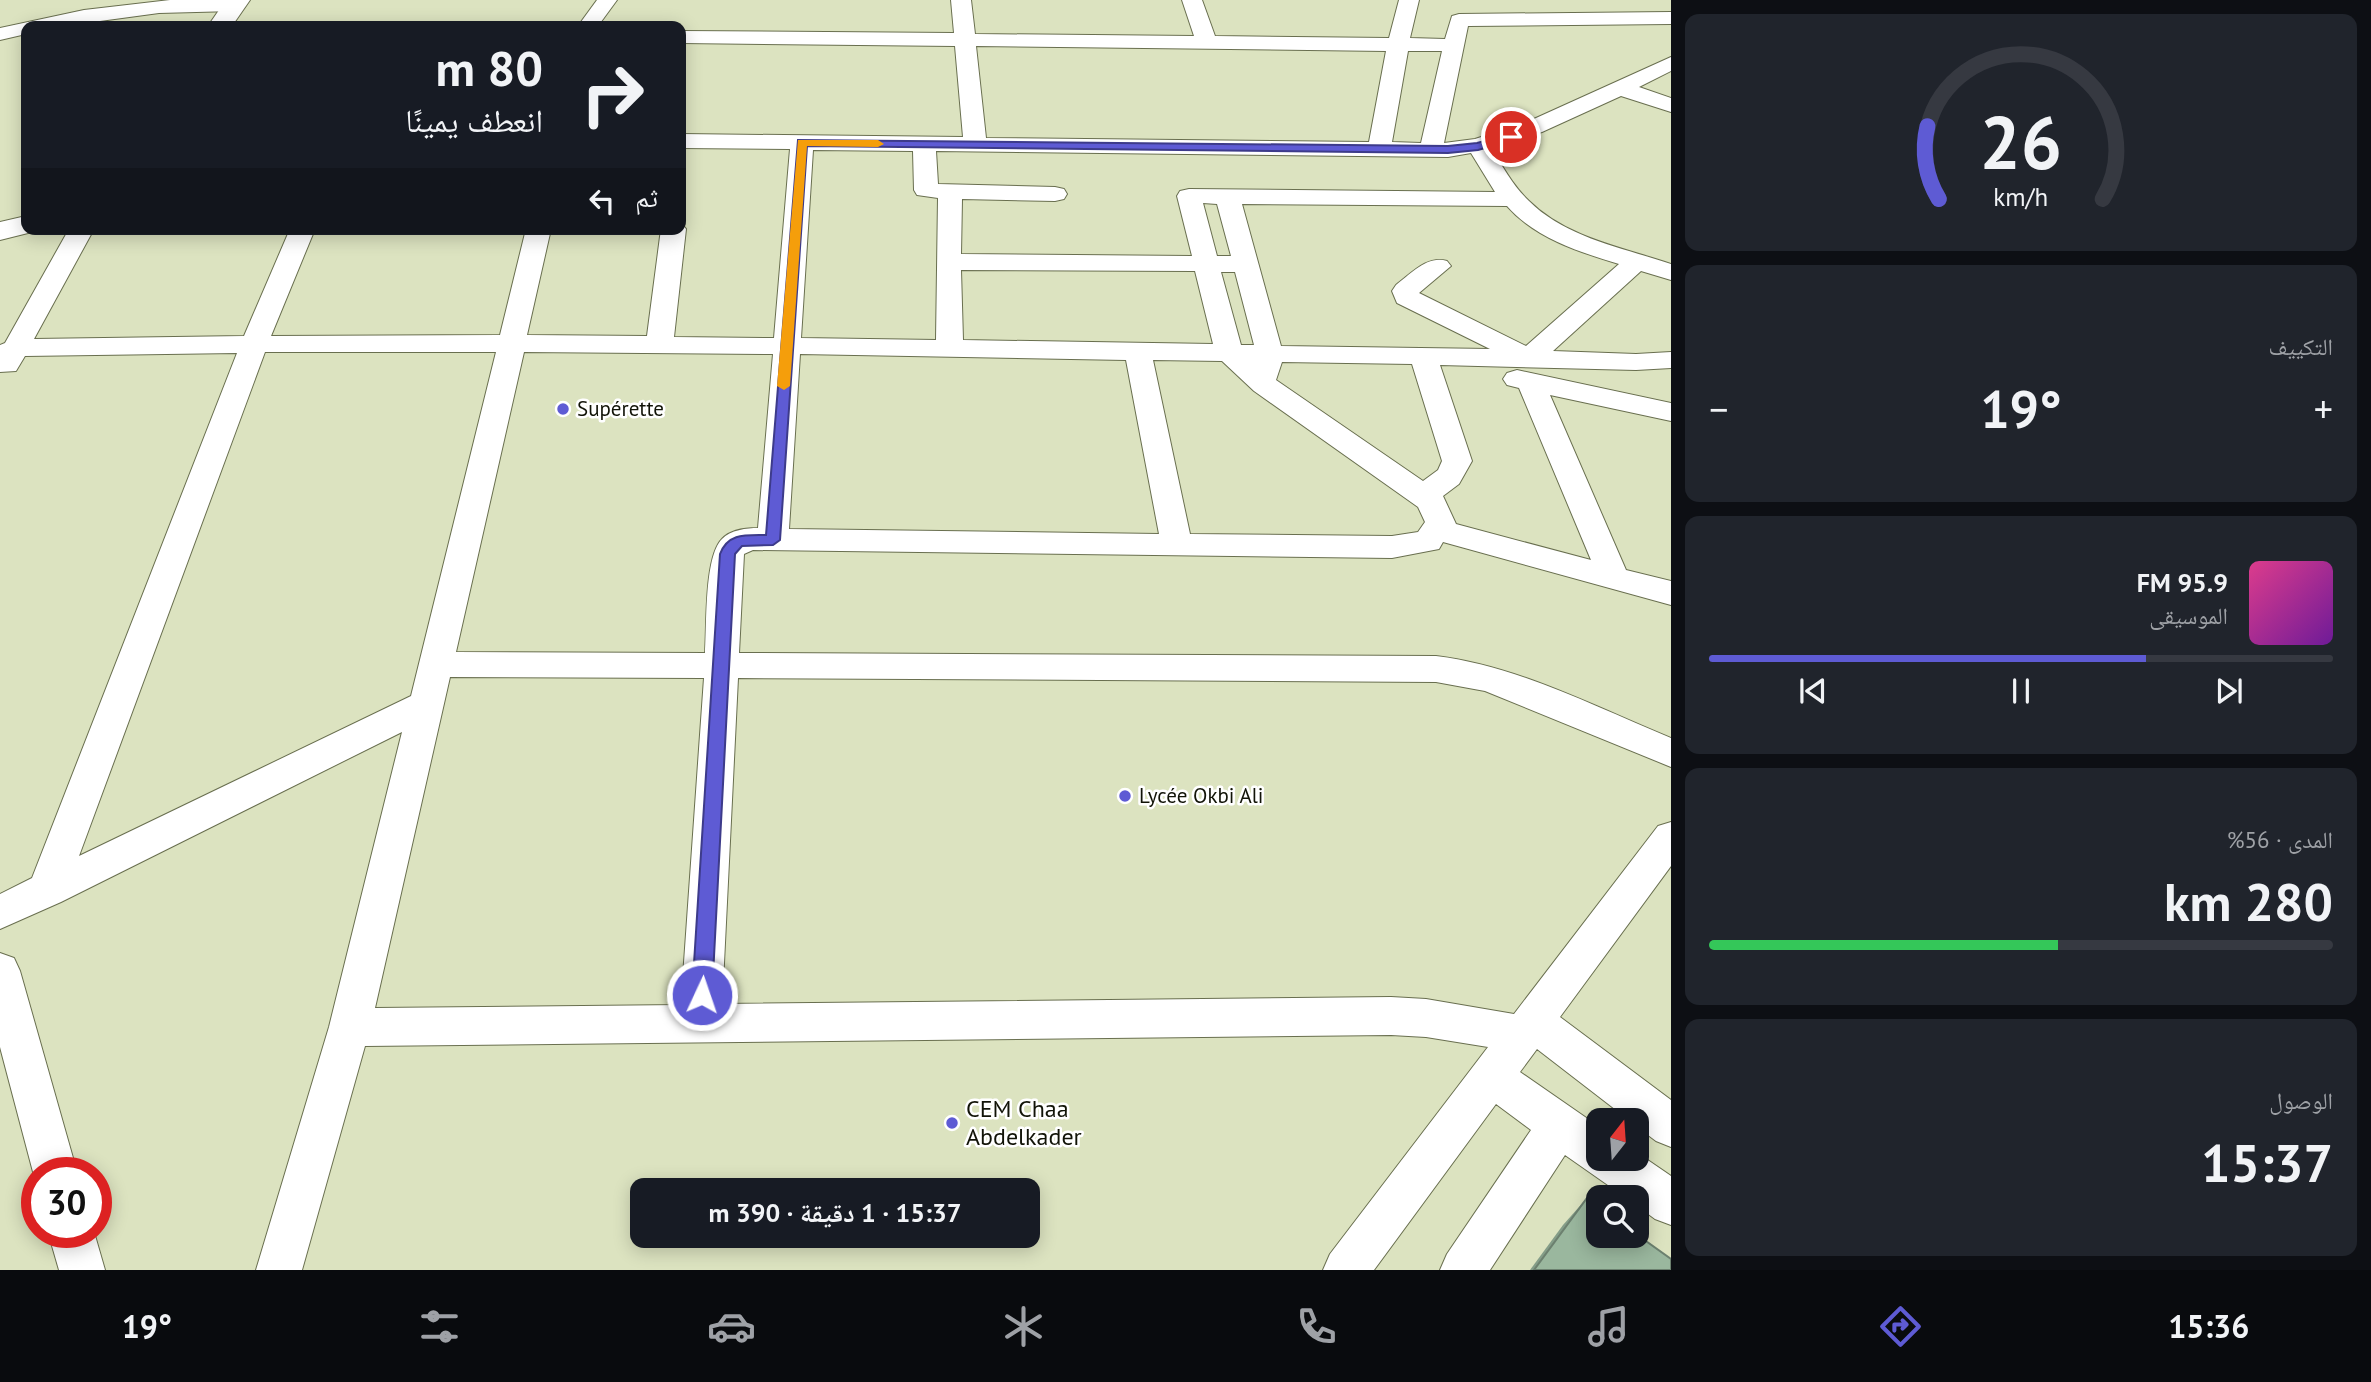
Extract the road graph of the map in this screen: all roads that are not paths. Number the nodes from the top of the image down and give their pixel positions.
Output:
1 (607, 0) edge
2 (961, 0) edge
3 (1192, 0) edge
4 (1409, 0) edge
5 (236, 3) edge
6 (1462, 10) edge
7 (1671, 18) edge
8 (65, 21) edge
9 (223, 21) edge
10 (592, 21) edge
11 (21, 29) edge
12 (0, 34) edge
13 (686, 37) edge
14 (965, 41) junction
15 (1207, 43) junction
16 (1398, 45) junction
17 (1454, 45) junction
18 (1671, 63) edge
19 (1618, 87) junction
20 (1671, 106) edge
21 (686, 141) edge
22 (802, 143) junction
23 (924, 144) junction
24 (975, 145) junction
25 (1478, 146) junction
26 (1379, 149) junction
27 (1431, 149) junction
28 (950, 192) junction
29 (1055, 194) dead end
30 (1227, 195) junction
31 (1512, 199) junction
32 (21, 226) edge
33 (0, 231) edge
34 (78, 235) edge
35 (300, 235) edge
36 (538, 235) edge
37 (673, 235) edge
38 (1637, 261) junction
39 (948, 262) junction
40 (1207, 264) junction
41 (1245, 264) junction
42 (1438, 266) dead end
43 (1671, 272) edge
44 (255, 342) junction
45 (512, 343) junction
46 (659, 345) junction
47 (787, 347) junction
48 (950, 349) junction
49 (8, 352) edge
50 (1138, 352) junction
51 (1229, 353) junction
52 (1270, 354) junction
53 (1423, 356) junction
54 (1671, 360) edge
55 (1530, 370) junction
56 (0, 375) edge
57 (1264, 385) junction
58 (1671, 412) edge
59 (1422, 494) junction
60 (1437, 530) junction
61 (773, 540) junction
62 (1177, 546) junction
63 (1614, 578) junction
64 (1671, 593) edge
65 (434, 664) junction
66 (722, 665) junction
67 (425, 705) junction
68 (1671, 753) edge
69 (1671, 837) edge
70 (47, 890) junction
71 (0, 912) edge
72 (0, 971) edge
73 (701, 1023) junction
74 (350, 1027) junction
75 (1529, 1028) junction
76 (1492, 1077) junction
77 (1560, 1125) junction
78 (1671, 1126) edge
79 (1586, 1143) edge
80 (51, 1157) edge
81 (1625, 1171) edge
82 (1671, 1203) edge
83 (76, 1248) edge
84 (82, 1270) edge
85 (279, 1270) edge
86 (1346, 1270) edge
87 (1464, 1270) edge

1 - 10 street
2 - 14 street
3 - 15 street
4 - 16 street
5 - 8 street
5 - 9 main road
6 - 7 street
6 - 17 street
11 - 12 street
13 - 14 street
14 - 15 street
14 - 24 street
15 - 16 street
16 - 17 street
16 - 26 street
17 - 27 street
18 - 19 street
19 - 20 street
19 - 25 street
21 - 22 street
22 - 23 street
22 - 47 street
23 - 24 street
23 - 28 street
24 - 26 street
25 - 27 street
25 - 31 street
26 - 27 street
28 - 29 street
28 - 39 street
30 - 31 street
30 - 40 street
30 - 41 street
31 - 38 street
32 - 33 main road
34 - 49 street
35 - 44 street
36 - 45 street
37 - 46 street
38 - 43 street
38 - 55 street
39 - 40 street
39 - 48 street
40 - 41 street
40 - 51 street
41 - 52 street
42 - 55 street
44 - 45 street
44 - 49 street
44 - 70 street
45 - 46 street
45 - 65 street
46 - 47 street
47 - 48 street
47 - 61 street
48 - 50 street
49 - 56 street
50 - 51 street
50 - 62 street
51 - 52 street
51 - 57 street
52 - 53 street
52 - 57 street
53 - 55 street
53 - 59 street
54 - 55 street
55 - 58 street
55 - 63 street
57 - 59 street
59 - 60 street
60 - 62 street
60 - 63 street
61 - 62 street
61 - 66 street
63 - 64 street
65 - 66 street
65 - 67 street
66 - 68 street
66 - 73 street
67 - 70 street
67 - 74 street
69 - 75 street
70 - 71 street
72 - 80 street
73 - 74 street
73 - 75 street
74 - 85 street
75 - 76 street
75 - 78 street
76 - 77 street
76 - 86 street
77 - 79 street
77 - 87 street
81 - 82 street
83 - 84 street

